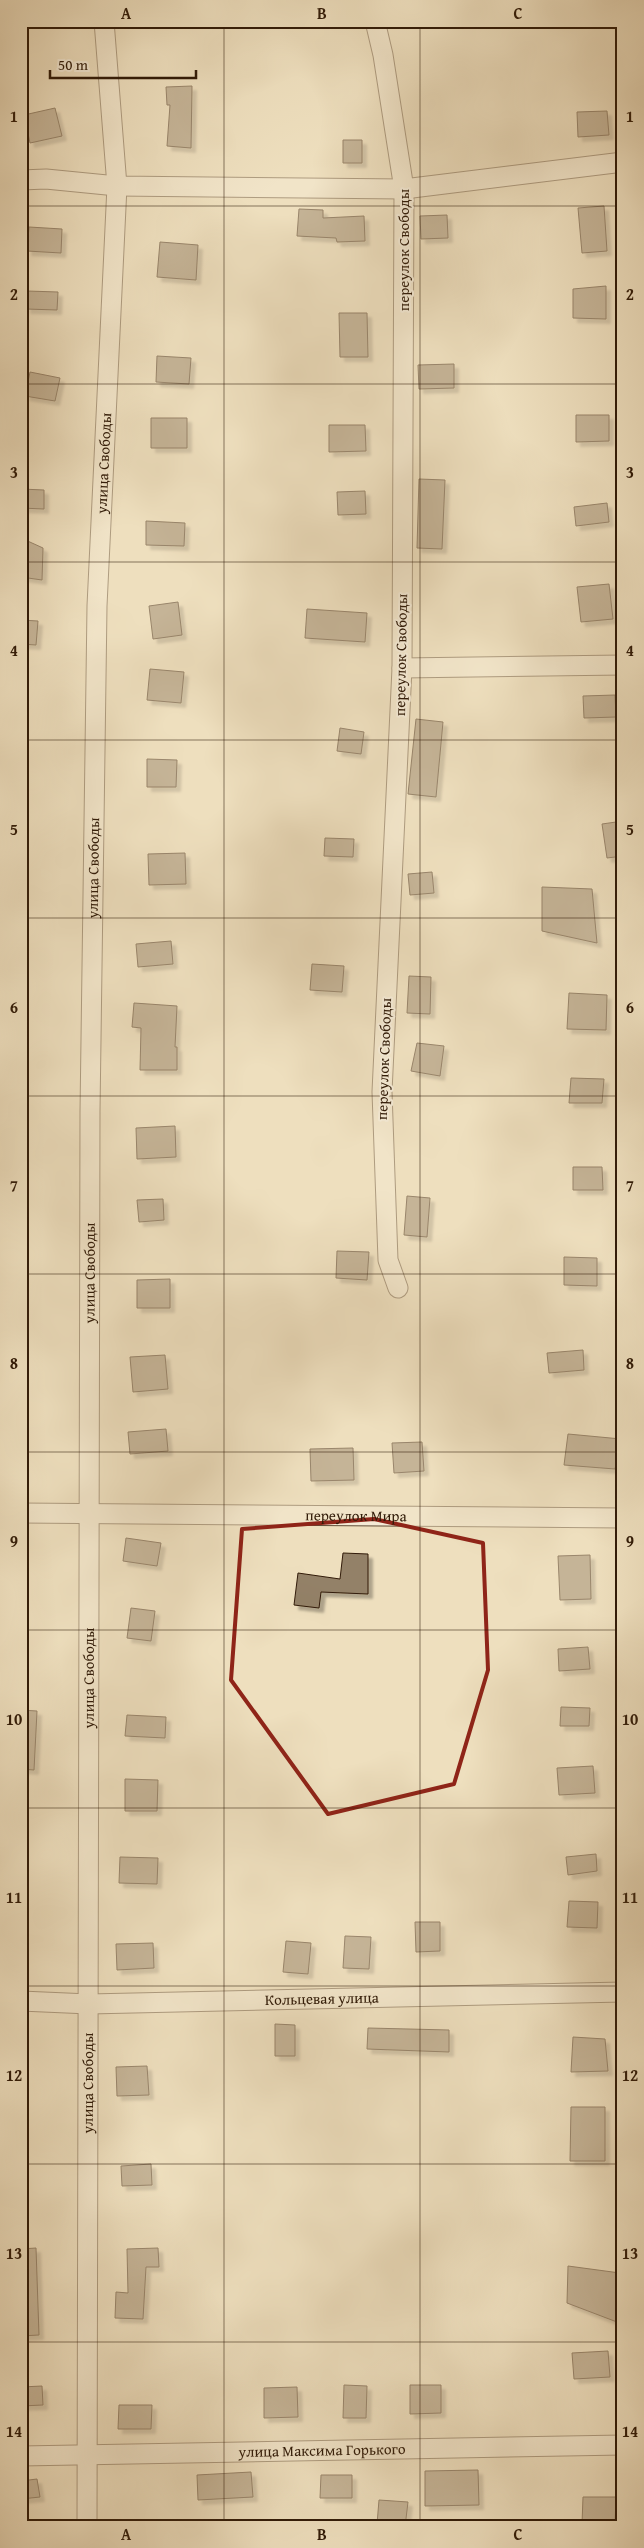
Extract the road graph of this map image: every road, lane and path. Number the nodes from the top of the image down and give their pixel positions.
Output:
1 (104, 21) edge
2 (375, 21) edge
3 (623, 162) edge
4 (21, 180) edge
5 (117, 186) junction
6 (404, 189) junction
7 (623, 665) edge
8 (402, 668) junction
9 (398, 1288) dead end
10 (21, 1513) edge
11 (89, 1514) junction
12 (623, 1518) edge
13 (623, 1992) edge
14 (21, 2002) edge
15 (89, 2004) junction
16 (623, 2445) edge
17 (89, 2454) junction
18 (21, 2456) edge
19 (87, 2527) edge

1 - 5 street, улица Свободы
2 - 6 street, переулок Свободы
3 - 6 street
4 - 5 street
5 - 6 street
5 - 11 street, улица Свободы
6 - 8 street, переулок Свободы
7 - 8 street
8 - 9 street, переулок Свободы
10 - 11 street, переулок Мира
11 - 12 street, переулок Мира
11 - 15 street, улица Свободы
13 - 15 street, Кольцевая улица
14 - 15 street, Кольцевая улица
15 - 17 street, улица Свободы
16 - 17 street, улица Максима Горького
17 - 18 street, улица Максима Горького
17 - 19 street, улица Свободы

